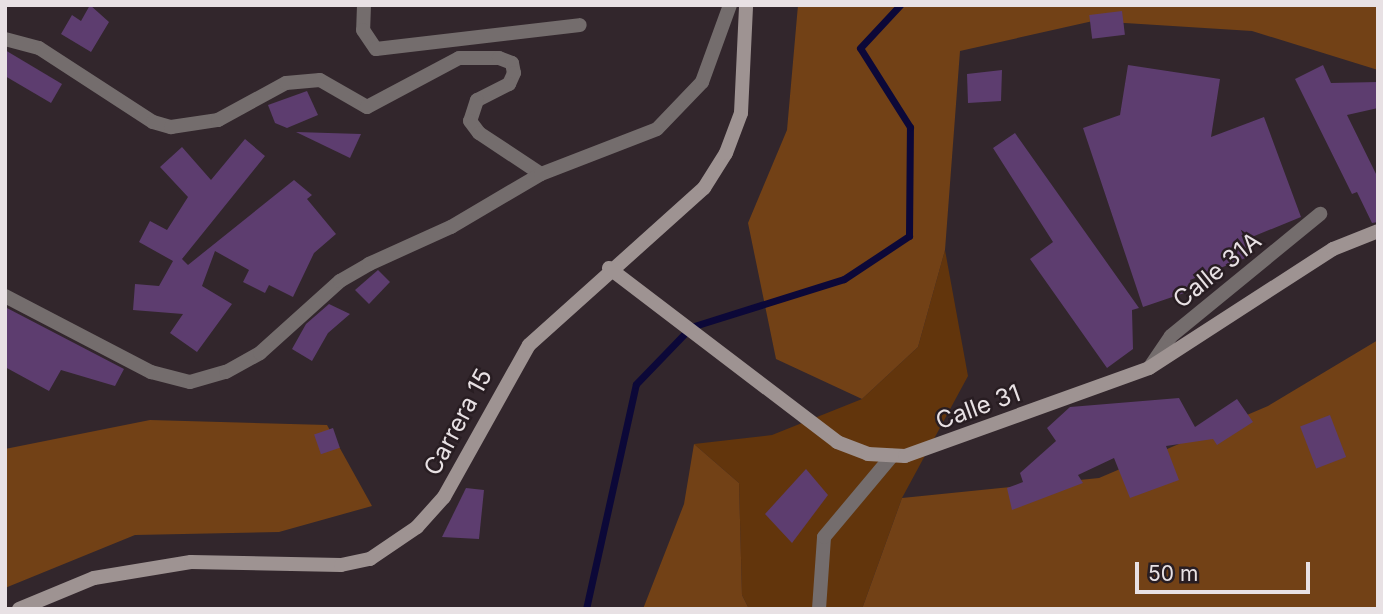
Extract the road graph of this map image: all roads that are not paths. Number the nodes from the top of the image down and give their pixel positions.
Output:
1 (364, 5) edge
2 (730, 5) edge
3 (747, 5) edge
4 (580, 25) dead end
5 (5, 39) edge
6 (541, 174) junction
7 (1320, 214) dead end
8 (1378, 231) edge
9 (609, 268) junction
10 (5, 296) edge
11 (1149, 368) junction
12 (892, 456) junction
13 (19, 609) edge
14 (819, 609) edge

1 - 4 street
2 - 6 street
3 - 9 main road, Carrera 15
5 - 6 street
6 - 10 street
7 - 11 street, Calle 31A
8 - 11 main road, Calle 31
9 - 12 main road, Calle 31
9 - 13 main road, Carrera 15
11 - 12 main road, Calle 31
12 - 14 street

